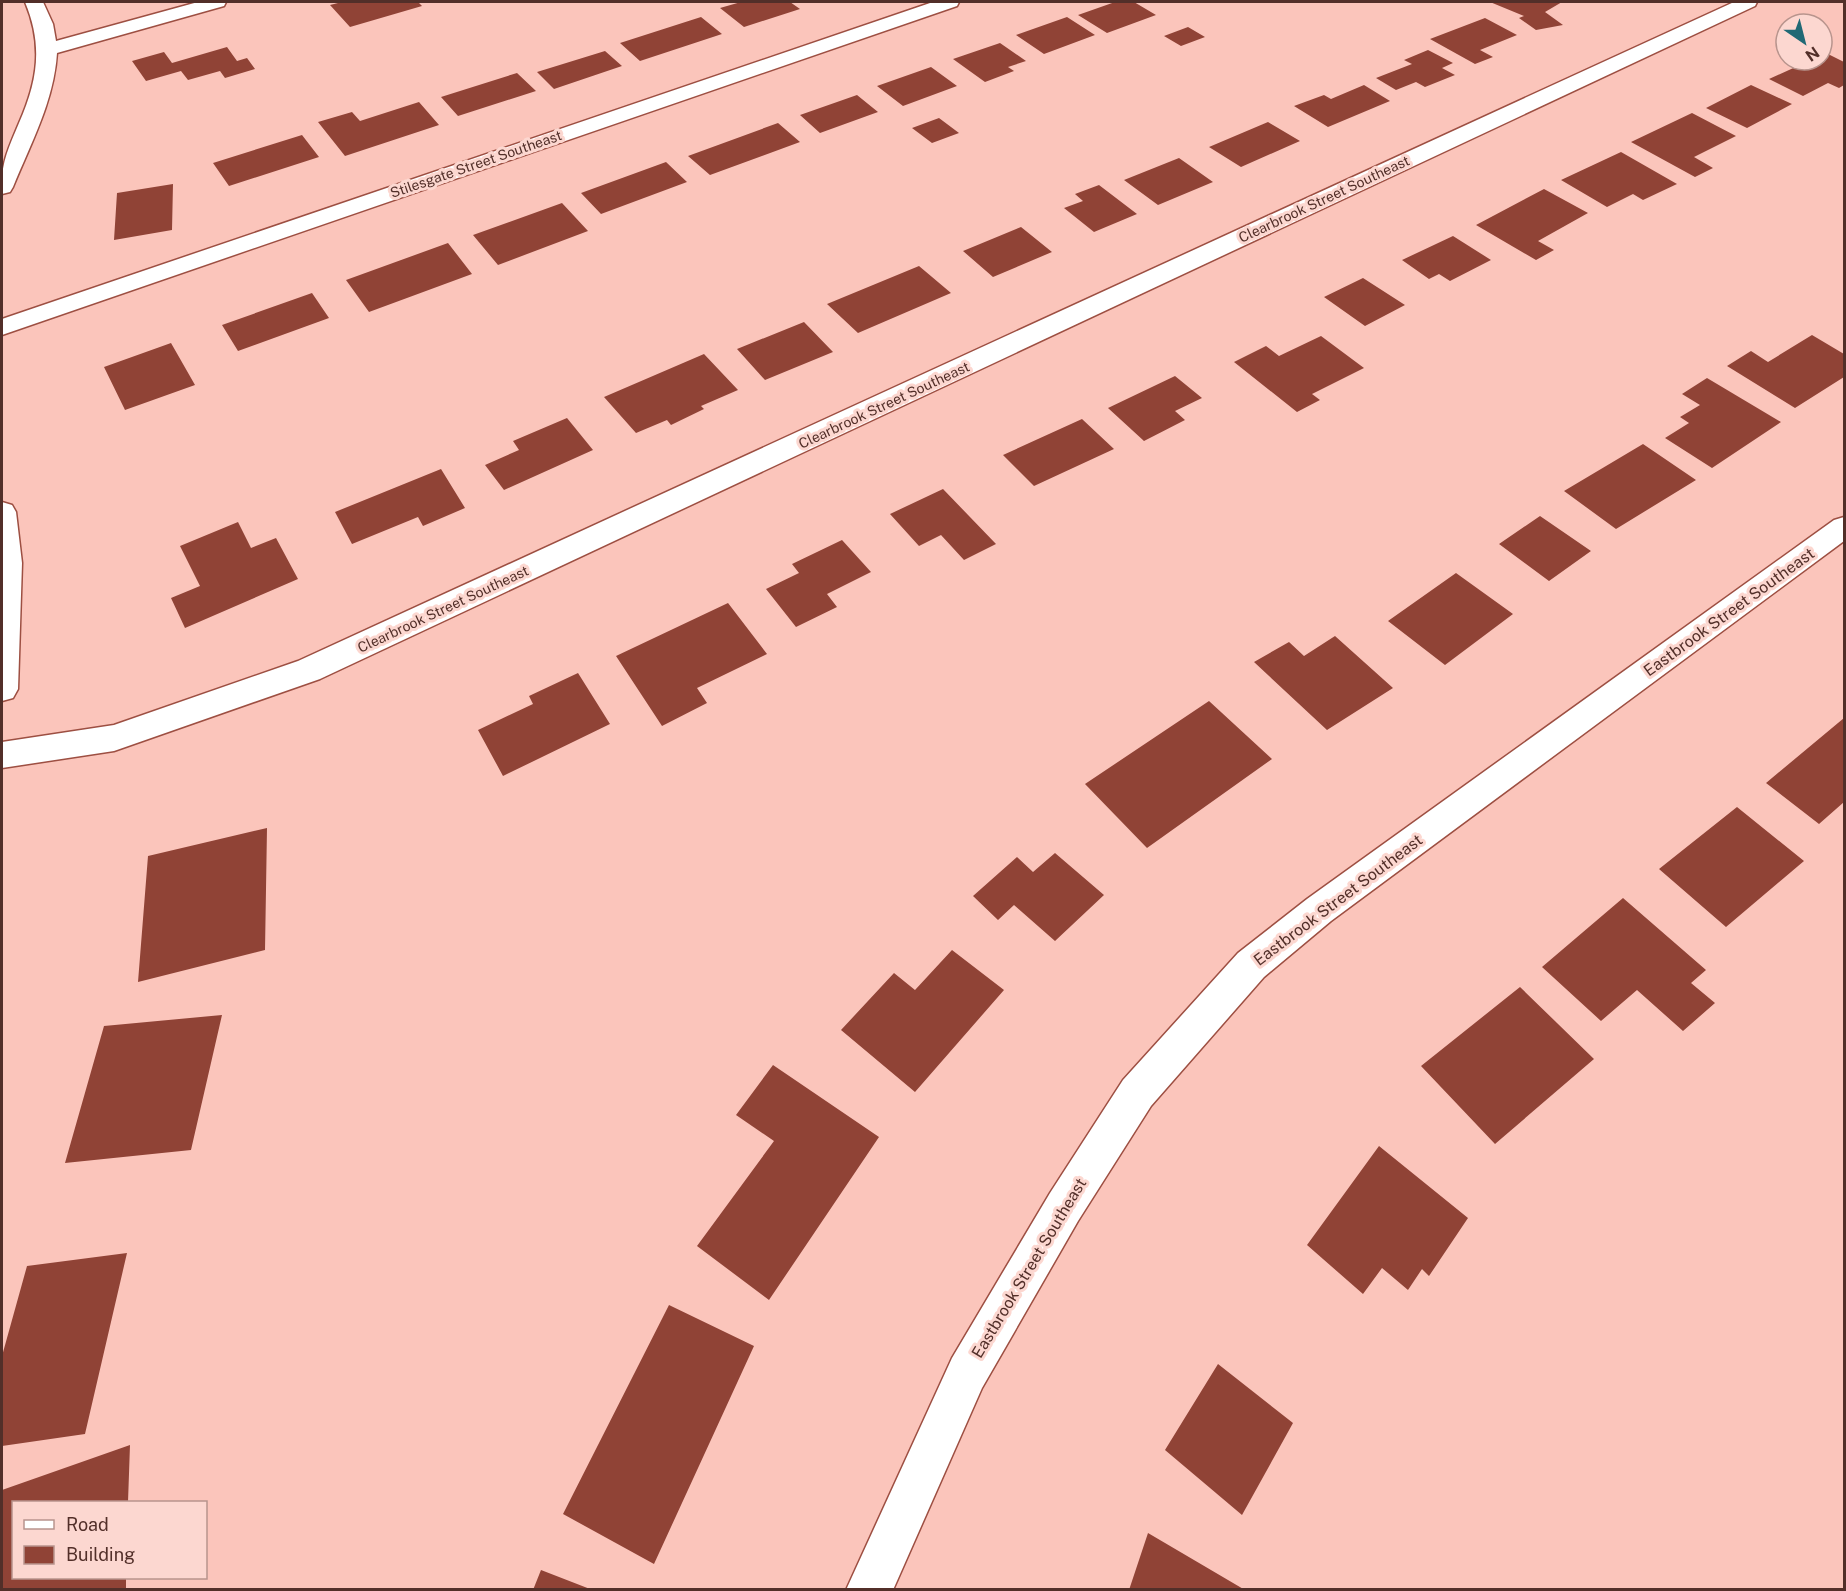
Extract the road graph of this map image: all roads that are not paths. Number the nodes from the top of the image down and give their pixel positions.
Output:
1 (34, 2) edge
2 (217, 2) edge
3 (950, 2) edge
4 (1748, 2) edge
5 (48, 49) junction
6 (2, 187) edge
7 (2, 327) edge
8 (2, 512) edge
9 (1845, 527) edge
10 (2, 689) edge
11 (2, 756) edge
12 (869, 1590) edge

1 - 5 street
2 - 5 street
3 - 7 street, Stilesgate Street Southeast
4 - 11 street, Clearbrook Street Southeast
5 - 6 street
8 - 10 street
9 - 12 street, Eastbrook Street Southeast

